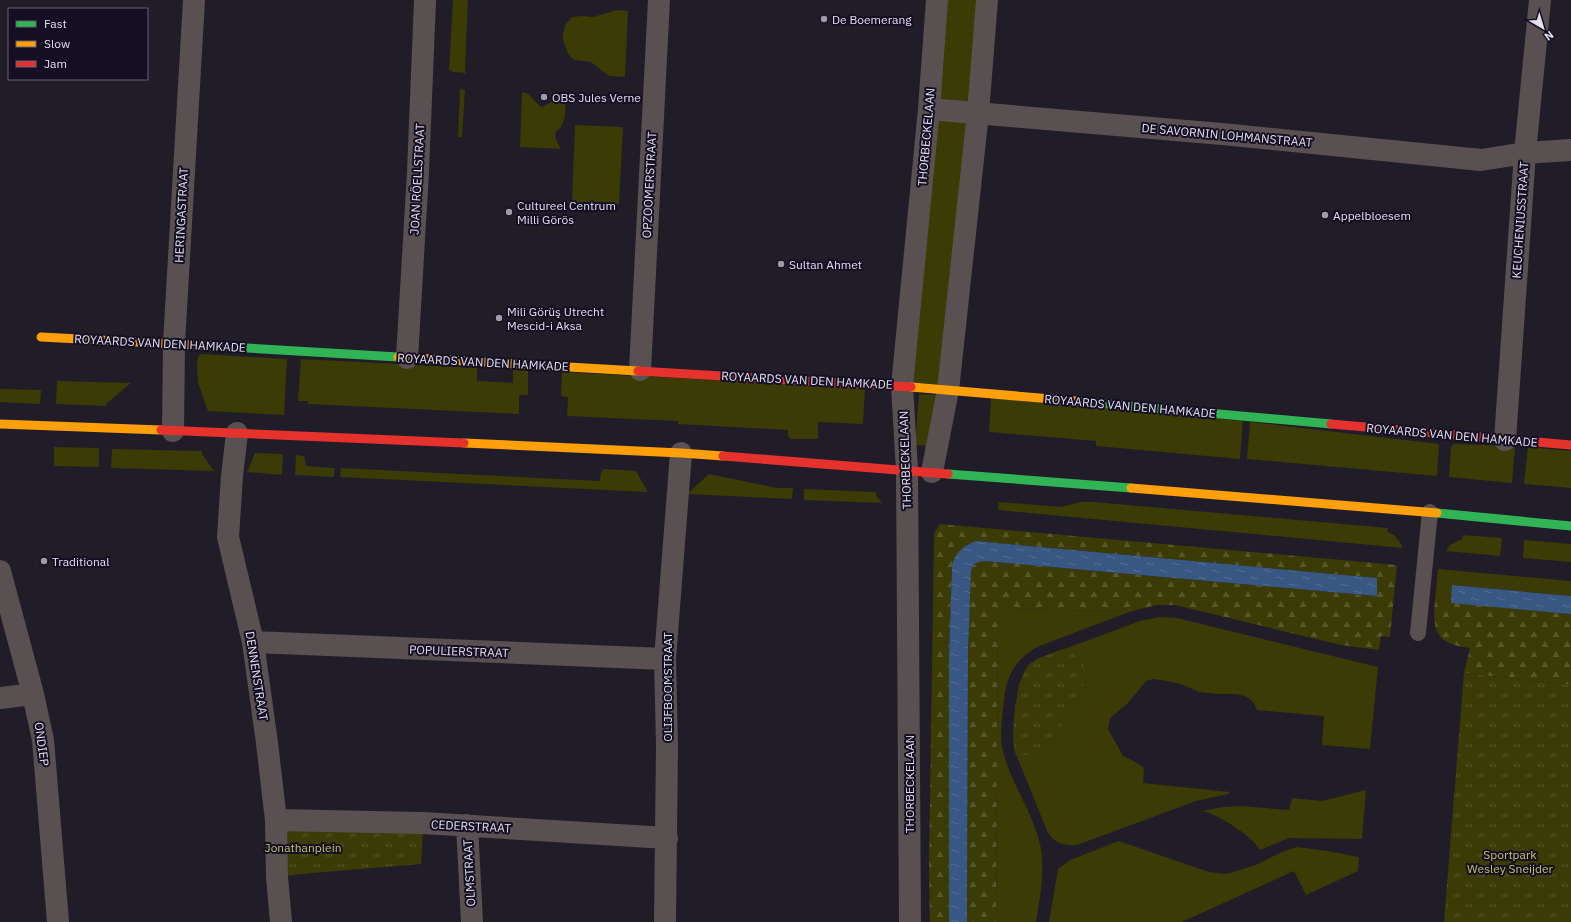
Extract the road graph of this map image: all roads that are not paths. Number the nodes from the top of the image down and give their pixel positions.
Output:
1 (194, 0) edge
2 (425, 0) edge
3 (659, 0) edge
4 (937, 0) edge
5 (987, 0) edge
6 (1540, 0) edge
7 (929, 109) junction
8 (978, 113) junction
9 (1571, 150) edge
10 (1525, 153) junction
11 (41, 337) dead end
12 (174, 343) junction
13 (407, 358) junction
14 (640, 370) junction
15 (902, 386) junction
16 (948, 390) junction
17 (0, 424) edge
18 (173, 431) junction
19 (237, 433) junction
20 (1505, 440) junction
21 (1571, 446) edge
22 (681, 453) junction
23 (907, 470) junction
24 (932, 472) junction
25 (1430, 512) junction
26 (1571, 526) edge
27 (0, 571) edge
28 (1418, 633) dead end
29 (253, 642) junction
30 (665, 659) junction
31 (33, 694) junction
32 (0, 698) edge
33 (276, 820) junction
34 (467, 825) junction
35 (667, 838) junction
36 (58, 922) edge
37 (281, 922) edge
38 (472, 922) edge
39 (665, 922) edge
40 (910, 922) edge

1 - 12 street, HERINGASTRAAT
2 - 13 street, JOAN RÖELLSTRAAT
3 - 14 street, OPZOOMERSTRAAT
4 - 7 street, THORBECKELAAN
5 - 8 street
6 - 10 street, KEUCHENIUSSTRAAT
7 - 8 street, DE SAVORNIN LOHMANSTRAAT
7 - 15 street, THORBECKELAAN
8 - 10 street, DE SAVORNIN LOHMANSTRAAT
8 - 16 street
9 - 10 street, DE SAVORNIN LOHMANSTRAAT
10 - 20 street, KEUCHENIUSSTRAAT
11 - 12 street, ROYAARDS VAN DEN HAMKADE
12 - 13 street, ROYAARDS VAN DEN HAMKADE
12 - 18 street, HERINGASTRAAT
13 - 14 street, ROYAARDS VAN DEN HAMKADE
14 - 15 street, ROYAARDS VAN DEN HAMKADE
15 - 16 street, ROYAARDS VAN DEN HAMKADE
15 - 23 street, THORBECKELAAN
16 - 20 street, ROYAARDS VAN DEN HAMKADE
16 - 24 street
17 - 18 street
18 - 19 street
19 - 22 street
19 - 29 street, DENNENSTRAAT
20 - 21 street, ROYAARDS VAN DEN HAMKADE
22 - 23 street
22 - 30 street, OLIJFBOOMSTRAAT
23 - 24 street
23 - 40 street, THORBECKELAAN
24 - 25 street
25 - 26 street
25 - 28 lane
27 - 31 street, ONDIEP
29 - 30 street, POPULIERSTRAAT
29 - 33 street, DENNENSTRAAT
30 - 35 street, OLIJFBOOMSTRAAT
31 - 32 street
31 - 36 street, ONDIEP
33 - 34 street, CEDERSTRAAT
33 - 37 street, DENNENSTRAAT
34 - 35 street, CEDERSTRAAT
34 - 38 street, OLMSTRAAT
35 - 39 street, OLIJFBOOMSTRAAT

